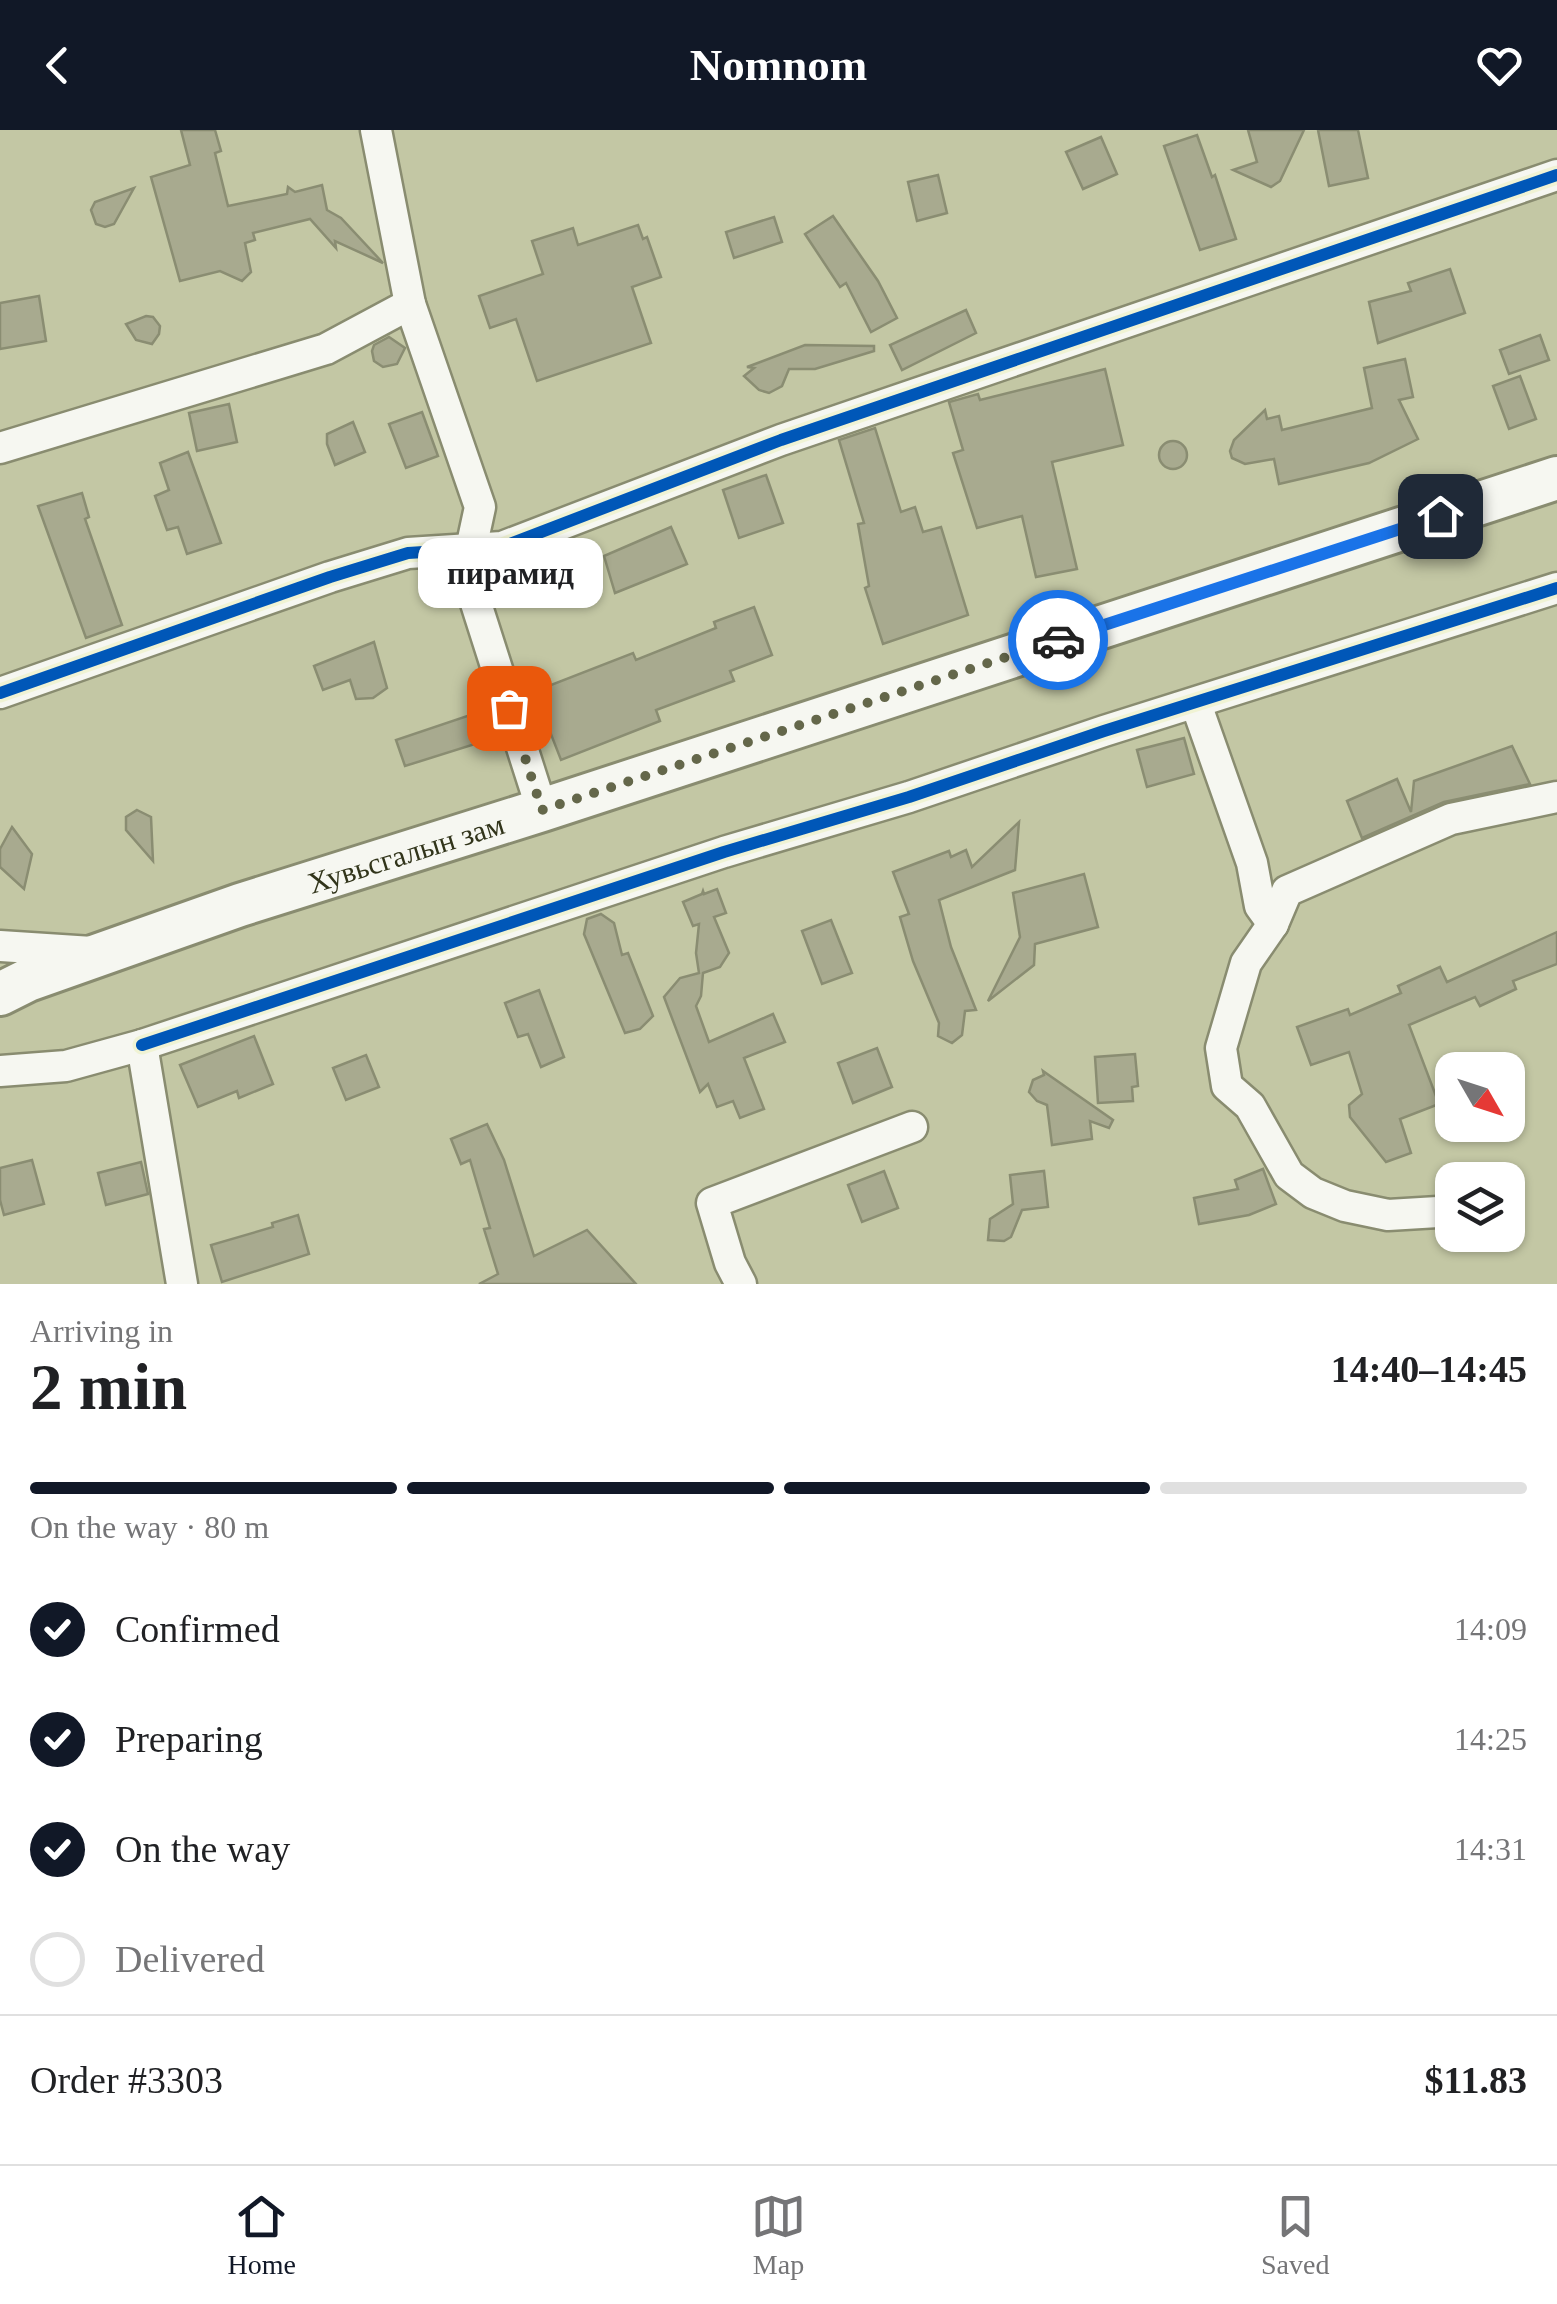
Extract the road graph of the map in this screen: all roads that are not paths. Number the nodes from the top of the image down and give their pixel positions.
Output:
1 (376, 130) edge
2 (1557, 175) edge
3 (410, 304) junction
4 (0, 448) edge
5 (1557, 478) edge
6 (472, 548) junction
7 (1557, 588) edge
8 (0, 693) edge
9 (1196, 704) junction
10 (1557, 796) edge
11 (542, 810) junction
12 (1274, 924) junction
13 (0, 946) edge
14 (104, 953) junction
15 (0, 994) edge
16 (142, 1045) junction
17 (0, 1071) edge
18 (912, 1127) dead end
19 (1435, 1212) edge
20 (182, 1284) edge
21 (741, 1284) edge

1 - 3 street
2 - 6 street
3 - 4 street
3 - 6 street
5 - 11 main road, Хувьсгалын зам
6 - 8 street
6 - 11 street
7 - 9 street
9 - 12 street
9 - 16 street
10 - 12 street
11 - 14 main road, Хувьсгалын зам
12 - 19 street
13 - 14 street
14 - 15 main road, Хувьсгалын зам
16 - 17 street
16 - 20 street
18 - 21 street

